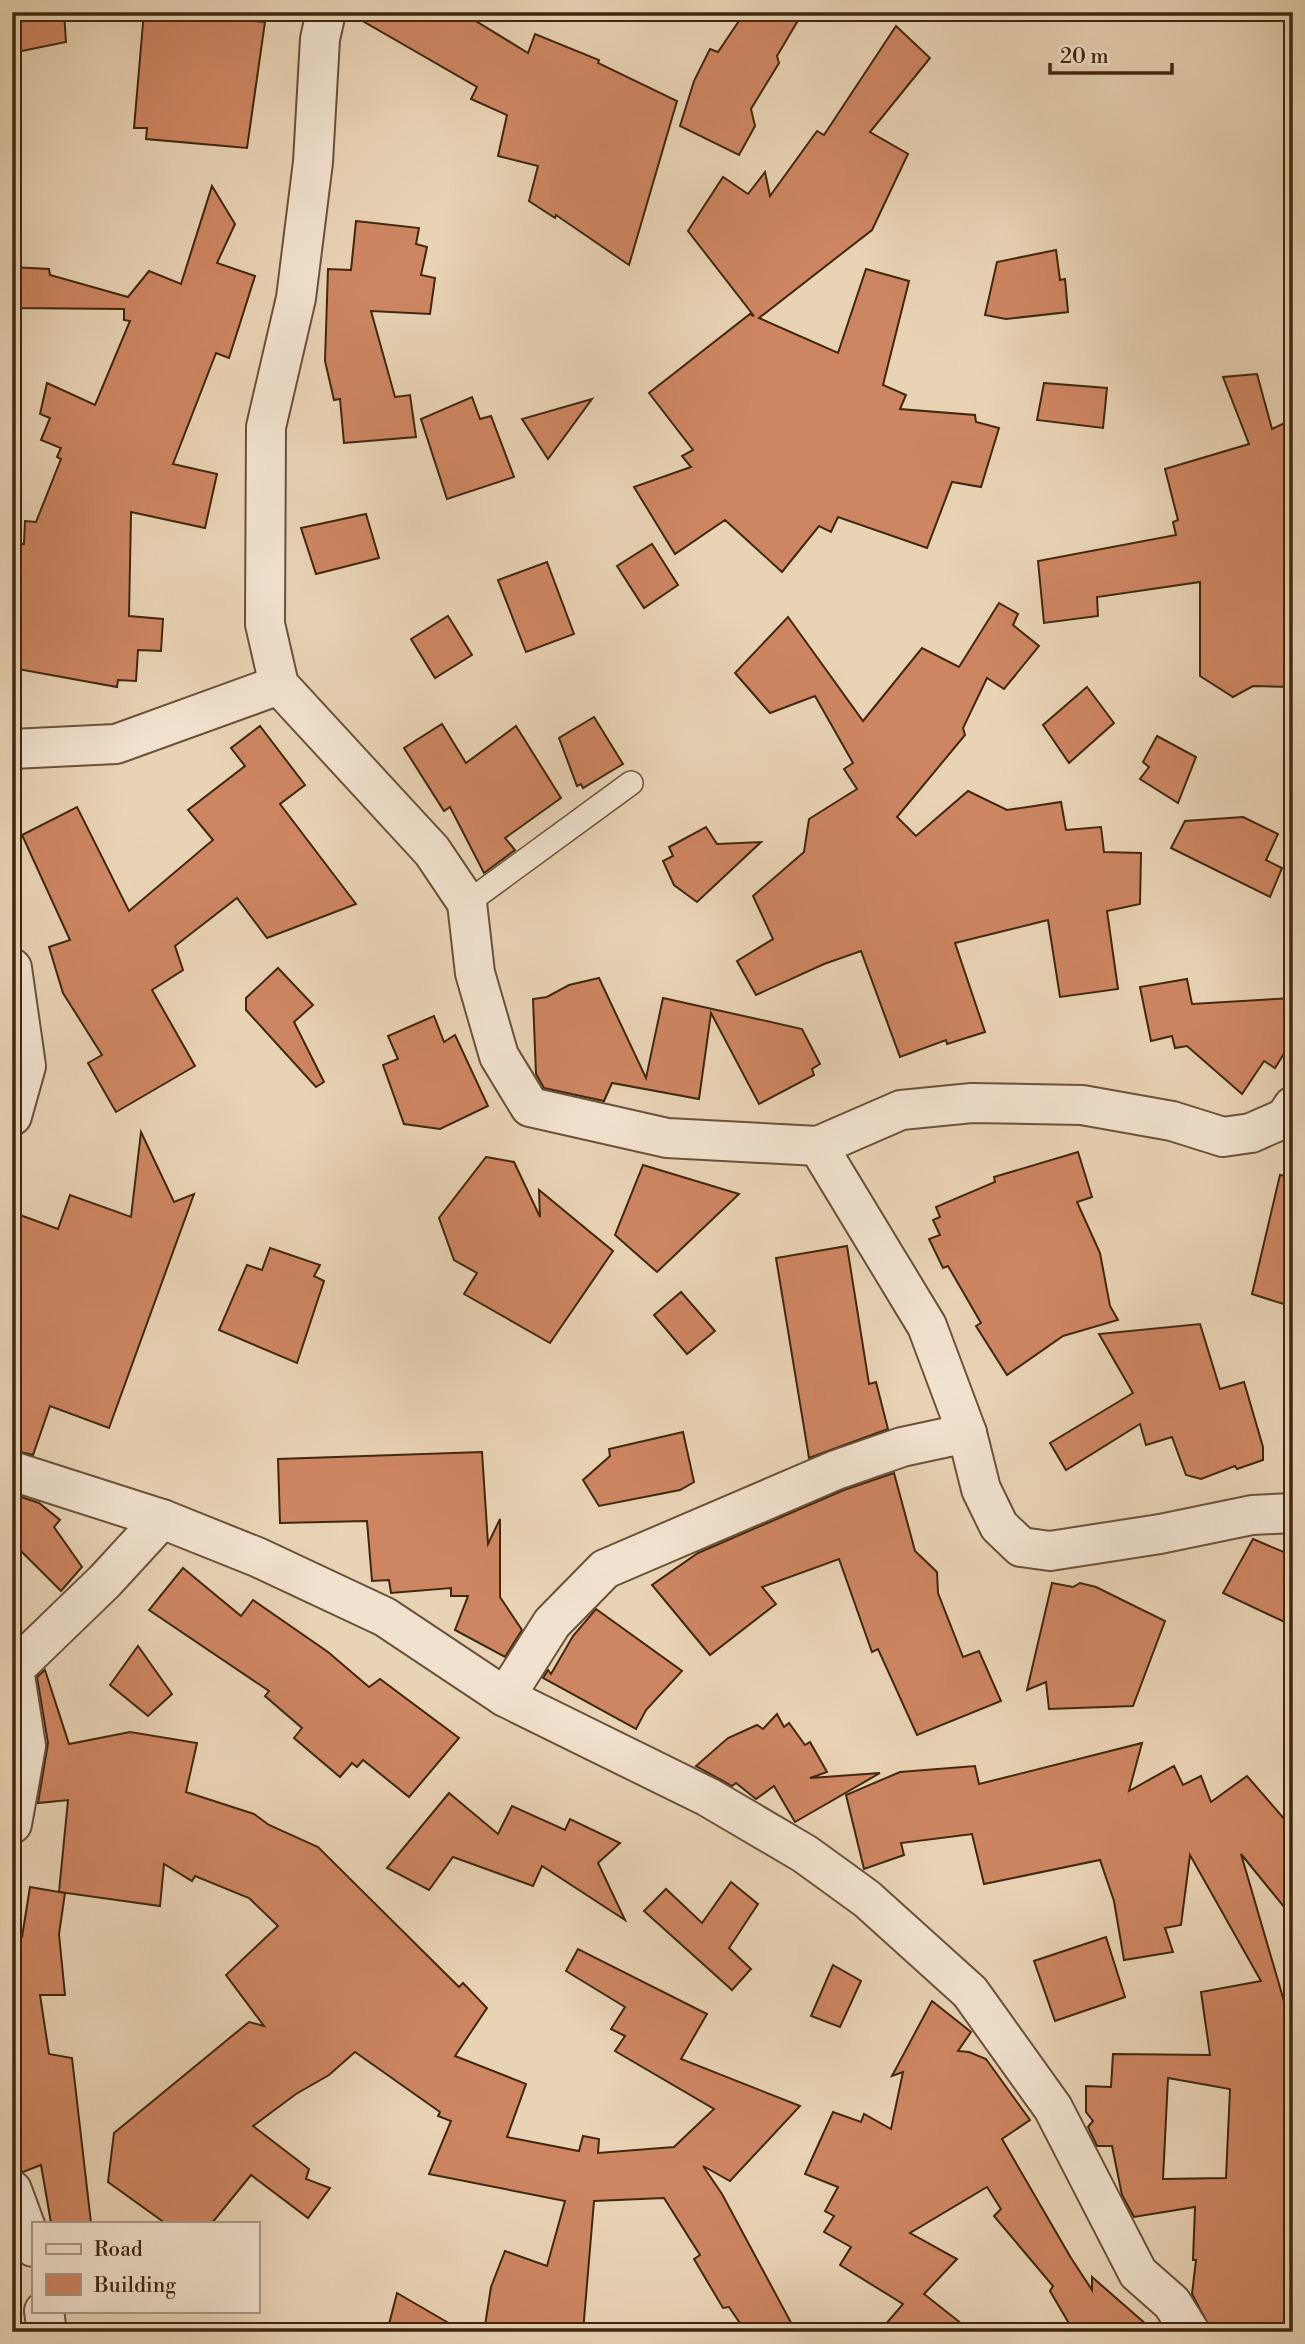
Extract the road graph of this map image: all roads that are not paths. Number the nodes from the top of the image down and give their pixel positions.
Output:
1 (326, 12) edge
2 (279, 685) junction
3 (12, 749) edge
4 (631, 783) dead end
5 (467, 903) junction
6 (12, 968) edge
7 (1293, 1106) edge
8 (12, 1116) edge
9 (818, 1146) junction
10 (967, 1433) junction
11 (12, 1471) edge
12 (1293, 1513) edge
13 (162, 1519) junction
14 (505, 1697) junction
15 (12, 1824) edge
16 (12, 2190) edge
17 (32, 2244) edge
18 (44, 2312) edge
19 (47, 2332) edge
20 (1190, 2332) edge

1 - 2 street
2 - 3 street
2 - 5 street
4 - 5 lane
5 - 9 street
6 - 8 street
7 - 9 street
9 - 10 street
10 - 12 street
10 - 14 street
11 - 13 street
13 - 14 street
13 - 15 street
14 - 20 street
16 - 17 street
18 - 19 street

